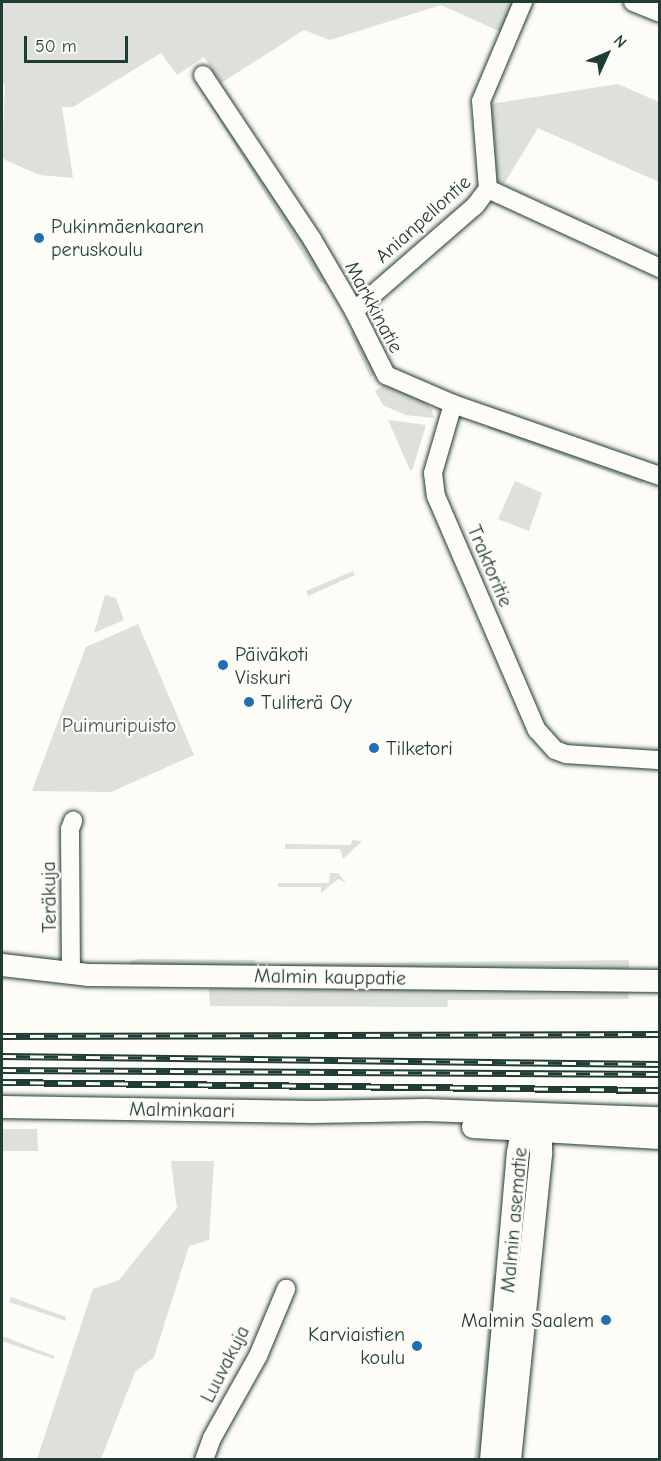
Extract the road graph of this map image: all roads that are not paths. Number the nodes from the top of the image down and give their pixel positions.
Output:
1 (523, 2) edge
2 (633, 2) edge
3 (660, 13) edge
4 (203, 75) dead end
5 (488, 189) junction
6 (660, 268) edge
7 (354, 311) junction
8 (453, 404) junction
9 (660, 476) edge
10 (660, 760) edge
11 (73, 821) dead end
12 (2, 965) edge
13 (71, 974) junction
14 (660, 981) edge
15 (2, 1107) edge
16 (660, 1118) edge
17 (532, 1126) junction
18 (660, 1138) edge
19 (286, 1288) dead end
20 (204, 1460) edge
21 (491, 1460) edge
22 (510, 1460) edge

1 - 5 street
2 - 3 street
4 - 7 street, Markkinatie
5 - 6 street, Anianpellontie
5 - 7 street, Anianpellontie
7 - 8 street, Markkinatie
8 - 9 street, Markkinatie
8 - 10 street, Traktoritie
11 - 13 street, Teräkuja
12 - 13 main road, Malmin kauppatie
13 - 14 main road, Malmin kauppatie
15 - 17 main road, Malminkaari
16 - 17 main road, Malminkaari
17 - 18 main road, Malminkaari
17 - 21 main road, Malmin asematie
17 - 22 main road, Malmin asematie
19 - 20 street, Luuvakuja

